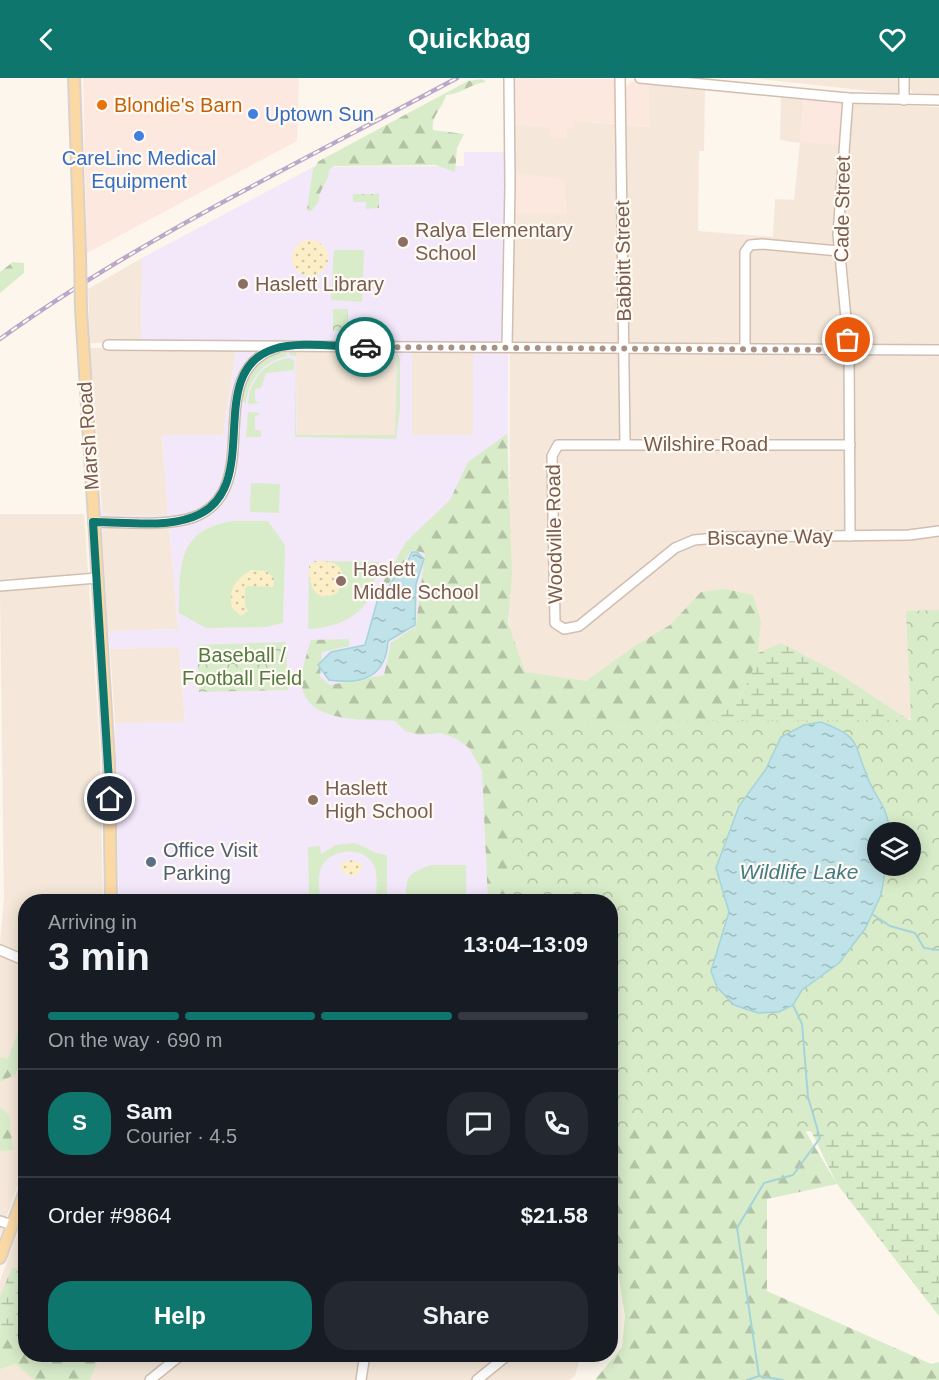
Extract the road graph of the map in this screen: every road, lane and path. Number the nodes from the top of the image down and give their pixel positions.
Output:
1 (74, 78) edge
2 (509, 78) edge
3 (620, 78) edge
4 (640, 78) edge
5 (904, 78) edge
6 (848, 98) junction
7 (904, 100) junction
8 (939, 100) edge
9 (839, 251) junction
10 (108, 345) dead end
11 (252, 346) junction
12 (288, 346) junction
13 (507, 347) junction
14 (624, 347) junction
15 (745, 349) junction
16 (849, 350) junction
17 (939, 350) edge
18 (251, 365) junction
19 (625, 443) junction
20 (561, 444) joint
21 (850, 445) junction
22 (93, 522) junction
23 (939, 531) edge
24 (850, 536) junction
25 (97, 578) junction
26 (0, 586) edge
27 (559, 627) joint
28 (111, 894) edge
29 (0, 950) edge
30 (18, 958) edge
31 (18, 1209) edge
32 (0, 1221) edge
33 (12, 1225) junction
34 (0, 1258) edge
35 (172, 1362) edge
36 (364, 1362) edge
37 (499, 1362) edge
38 (150, 1380) edge
39 (361, 1380) edge
40 (477, 1380) edge

1 - 22 main road, Marsh Road, bridge
2 - 13 street
3 - 14 street, Babbitt Street
4 - 6 street
5 - 7 street
6 - 7 street
6 - 9 street, Cade Street
7 - 8 street
9 - 15 street
9 - 16 street, Cade Street
10 - 11 street
11 - 12 street
11 - 18 street
12 - 13 street
12 - 18 street
13 - 14 street
14 - 15 street
14 - 19 street, Babbitt Street
15 - 16 street
16 - 17 street
16 - 21 street, Cade Street
18 - 22 street
19 - 20 street, Wilshire Road
19 - 21 street, Wilshire Road
20 - 27 street, Woodville Road
21 - 24 street, Cade Street
22 - 25 main road, Marsh Road
23 - 24 street, Biscayne Way
24 - 27 street, Biscayne Way
25 - 26 street
25 - 28 main road, Marsh Road
29 - 30 street
31 - 33 main road
32 - 33 street
33 - 34 main road
35 - 38 street
36 - 39 street
37 - 40 street

